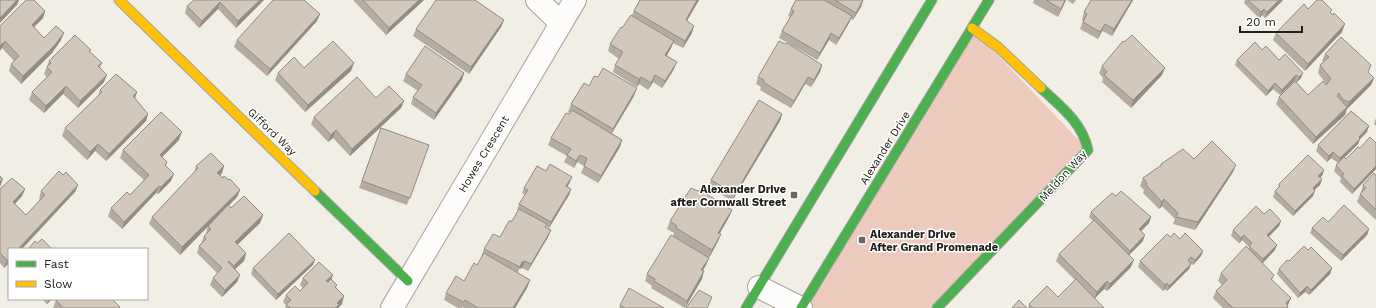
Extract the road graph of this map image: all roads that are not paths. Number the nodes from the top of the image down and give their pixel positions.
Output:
1 (119, 0) edge
2 (537, 0) edge
3 (576, 0) edge
4 (932, 0) edge
5 (989, 0) edge
6 (561, 23) junction
7 (972, 28) junction
8 (408, 281) junction
9 (759, 287) junction
10 (392, 308) edge
11 (746, 308) edge
12 (801, 308) edge
13 (937, 308) edge

1 - 8 street, Gifford Way
2 - 6 street
3 - 6 street, Howes Crescent
4 - 9 street
5 - 7 street, Alexander Drive
6 - 8 street, Howes Crescent
7 - 12 street, Alexander Drive
7 - 13 street, Meldon Way
8 - 10 street, Howes Crescent
9 - 11 street
9 - 12 street

